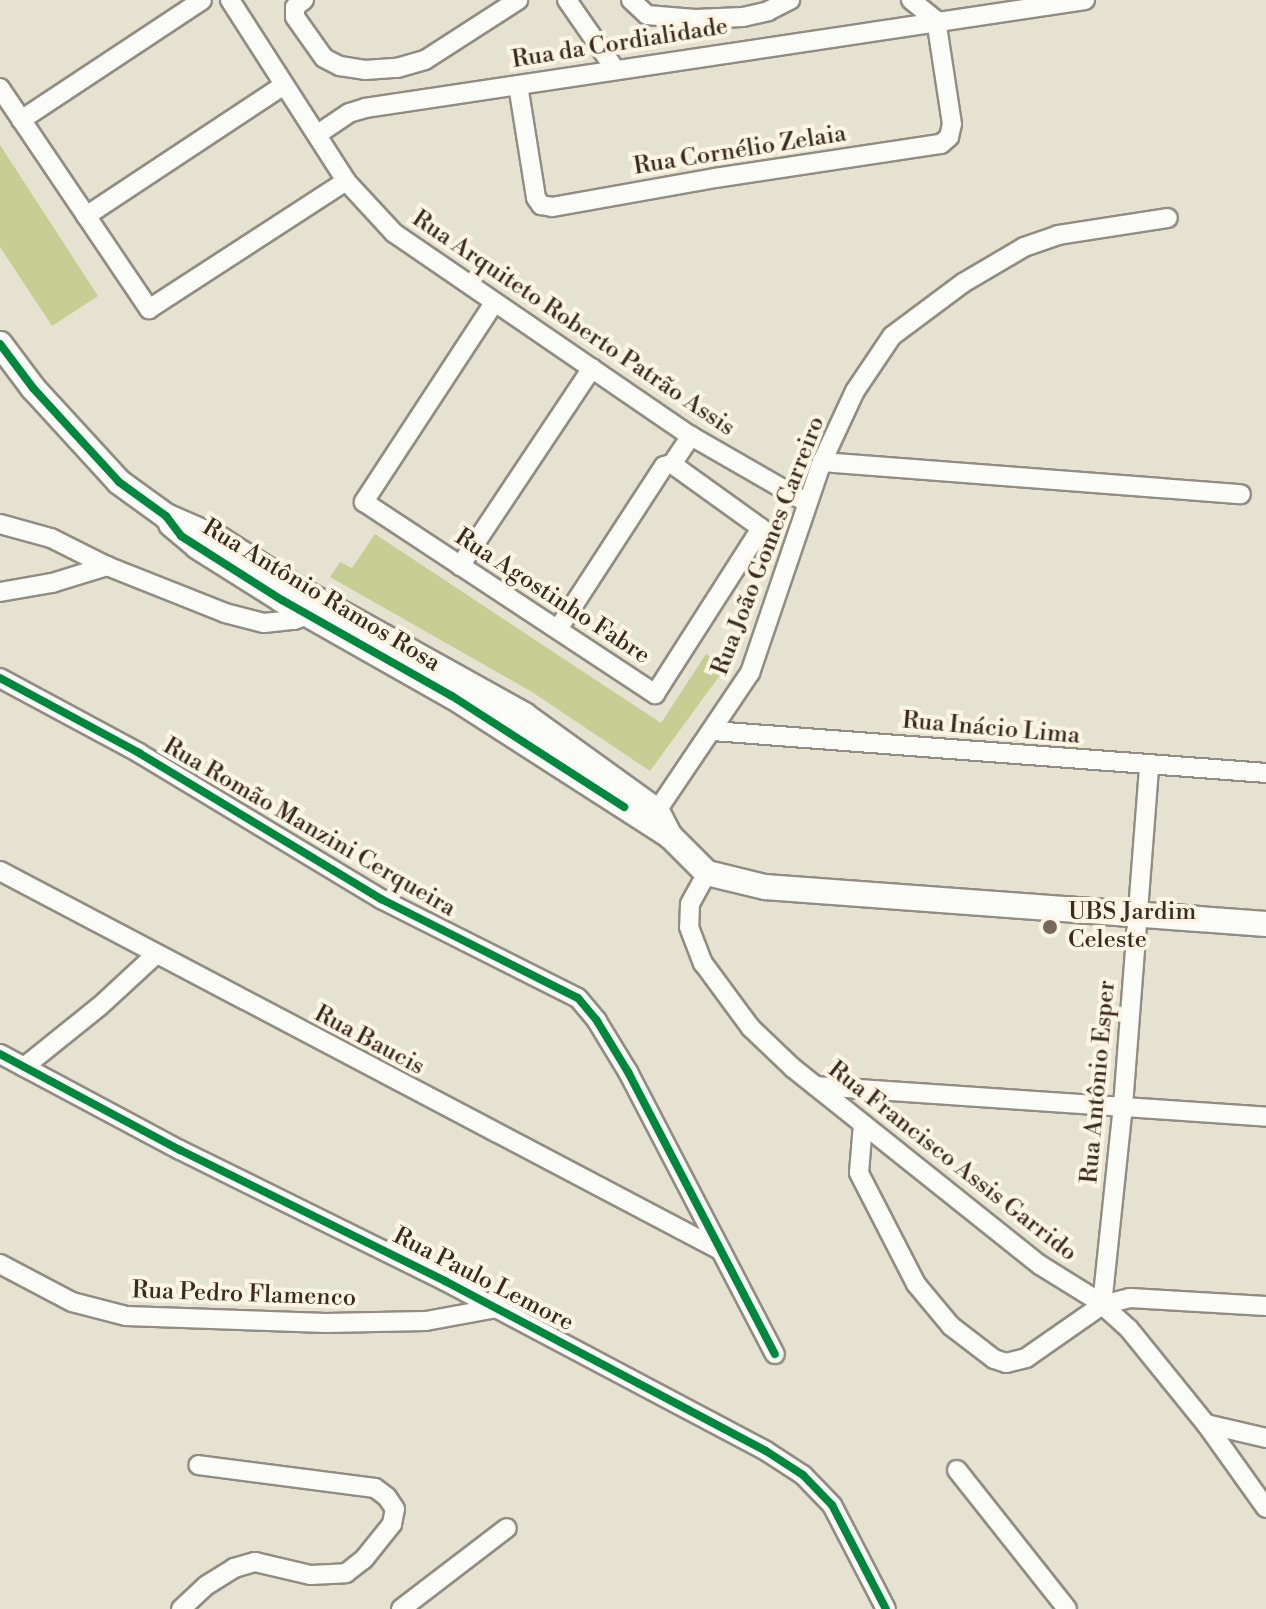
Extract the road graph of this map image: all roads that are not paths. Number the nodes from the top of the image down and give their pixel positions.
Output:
1 (202, 0) edge
2 (230, 0) edge
3 (304, 0) edge
4 (518, 0) edge
5 (567, 0) edge
6 (631, 0) edge
7 (790, 0) edge
8 (911, 0) edge
9 (1085, 0) edge
10 (936, 20) junction
11 (614, 68) junction
12 (284, 85) junction
13 (518, 85) junction
14 (0, 88) edge
15 (21, 120) junction
16 (318, 134) junction
17 (346, 181) junction
18 (86, 216) junction
19 (1168, 218) dead end
20 (494, 303) junction
21 (0, 344) edge
22 (592, 368) junction
23 (691, 436) junction
24 (822, 462) junction
25 (672, 464) junction
26 (1241, 494) dead end
27 (806, 502) junction
28 (0, 524) edge
29 (107, 566) junction
30 (460, 566) junction
31 (0, 592) edge
32 (312, 607) junction
33 (558, 629) junction
34 (0, 678) edge
35 (713, 731) junction
36 (1149, 767) junction
37 (1266, 773) edge
38 (652, 818) junction
39 (0, 871) edge
40 (703, 871) junction
41 (1137, 915) junction
42 (1266, 924) edge
43 (155, 955) junction
44 (0, 1054) edge
45 (24, 1067) junction
46 (816, 1086) junction
47 (1123, 1106) junction
48 (1266, 1117) edge
49 (863, 1124) junction
50 (718, 1249) junction
51 (0, 1264) edge
52 (1102, 1305) junction
53 (1266, 1306) edge
54 (497, 1308) junction
55 (775, 1354) dead end
56 (1206, 1424) junction
57 (1266, 1438) edge
58 (198, 1465) dead end
59 (957, 1470) dead end
60 (1266, 1508) edge
61 (507, 1528) dead end
62 (181, 1609) edge
63 (401, 1609) edge
64 (886, 1609) edge
65 (1067, 1609) edge

1 - 15 street
2 - 12 street, Rua Arquiteto Roberto Patrão Assis
3 - 4 street
5 - 11 street
6 - 7 street
8 - 10 street
9 - 10 street, Rua da Cordialidade
10 - 11 street, Rua da Cordialidade
10 - 13 street, Rua Cornélio Zelaia
11 - 13 street, Rua da Cordialidade
12 - 16 street, Rua Arquiteto Roberto Patrão Assis
12 - 18 street
13 - 16 street, Rua da Cordialidade
14 - 15 street
15 - 18 street
16 - 17 street, Rua Arquiteto Roberto Patrão Assis
17 - 18 street
17 - 20 street, Rua Arquiteto Roberto Patrão Assis
19 - 24 street, Rua João Gomes Carreiro
20 - 22 street, Rua Arquiteto Roberto Patrão Assis
20 - 30 street, Rua Agostinho Fabre
21 - 32 main road, Rua Antônio Ramos Rosa
22 - 23 street, Rua Arquiteto Roberto Patrão Assis
22 - 30 street
23 - 25 street
23 - 27 street, Rua Arquiteto Roberto Patrão Assis
24 - 26 street
24 - 27 street, Rua João Gomes Carreiro
25 - 33 street
25 - 33 street, Rua Agostinho Fabre
27 - 35 street, Rua João Gomes Carreiro
28 - 29 street
29 - 31 street
29 - 32 street
30 - 33 street, Rua Agostinho Fabre
32 - 38 main road, Rua Antônio Ramos Rosa
34 - 50 street, Rua Romão Manzini Cerqueira
35 - 36 street, Rua Inácio Lima
35 - 38 street, Rua João Gomes Carreiro
36 - 37 street, Rua Inácio Lima
36 - 41 street, Rua Antônio Esper
38 - 40 main road, Rua Antônio Ramos Rosa
39 - 43 street, Rua Baucis
40 - 41 main road
40 - 46 street, Rua Francisco Assis Garrido
41 - 42 main road
41 - 47 street, Rua Antônio Esper
43 - 45 street
43 - 50 street, Rua Baucis
44 - 45 street, Rua Paulo Lemore
45 - 54 street, Rua Paulo Lemore
46 - 47 street
46 - 49 street, Rua Francisco Assis Garrido
47 - 48 street
47 - 52 street, Rua Antônio Esper
49 - 52 street, Rua Francisco Assis Garrido
49 - 52 street
50 - 55 street, Rua Romão Manzini Cerqueira
51 - 54 street, Rua Pedro Flamenco
52 - 53 street
52 - 56 street, Rua Francisco Assis Garrido
54 - 64 street, Rua Paulo Lemore
56 - 57 street
56 - 60 street, Rua Francisco Assis Garrido
58 - 62 street
59 - 65 street
61 - 63 street

